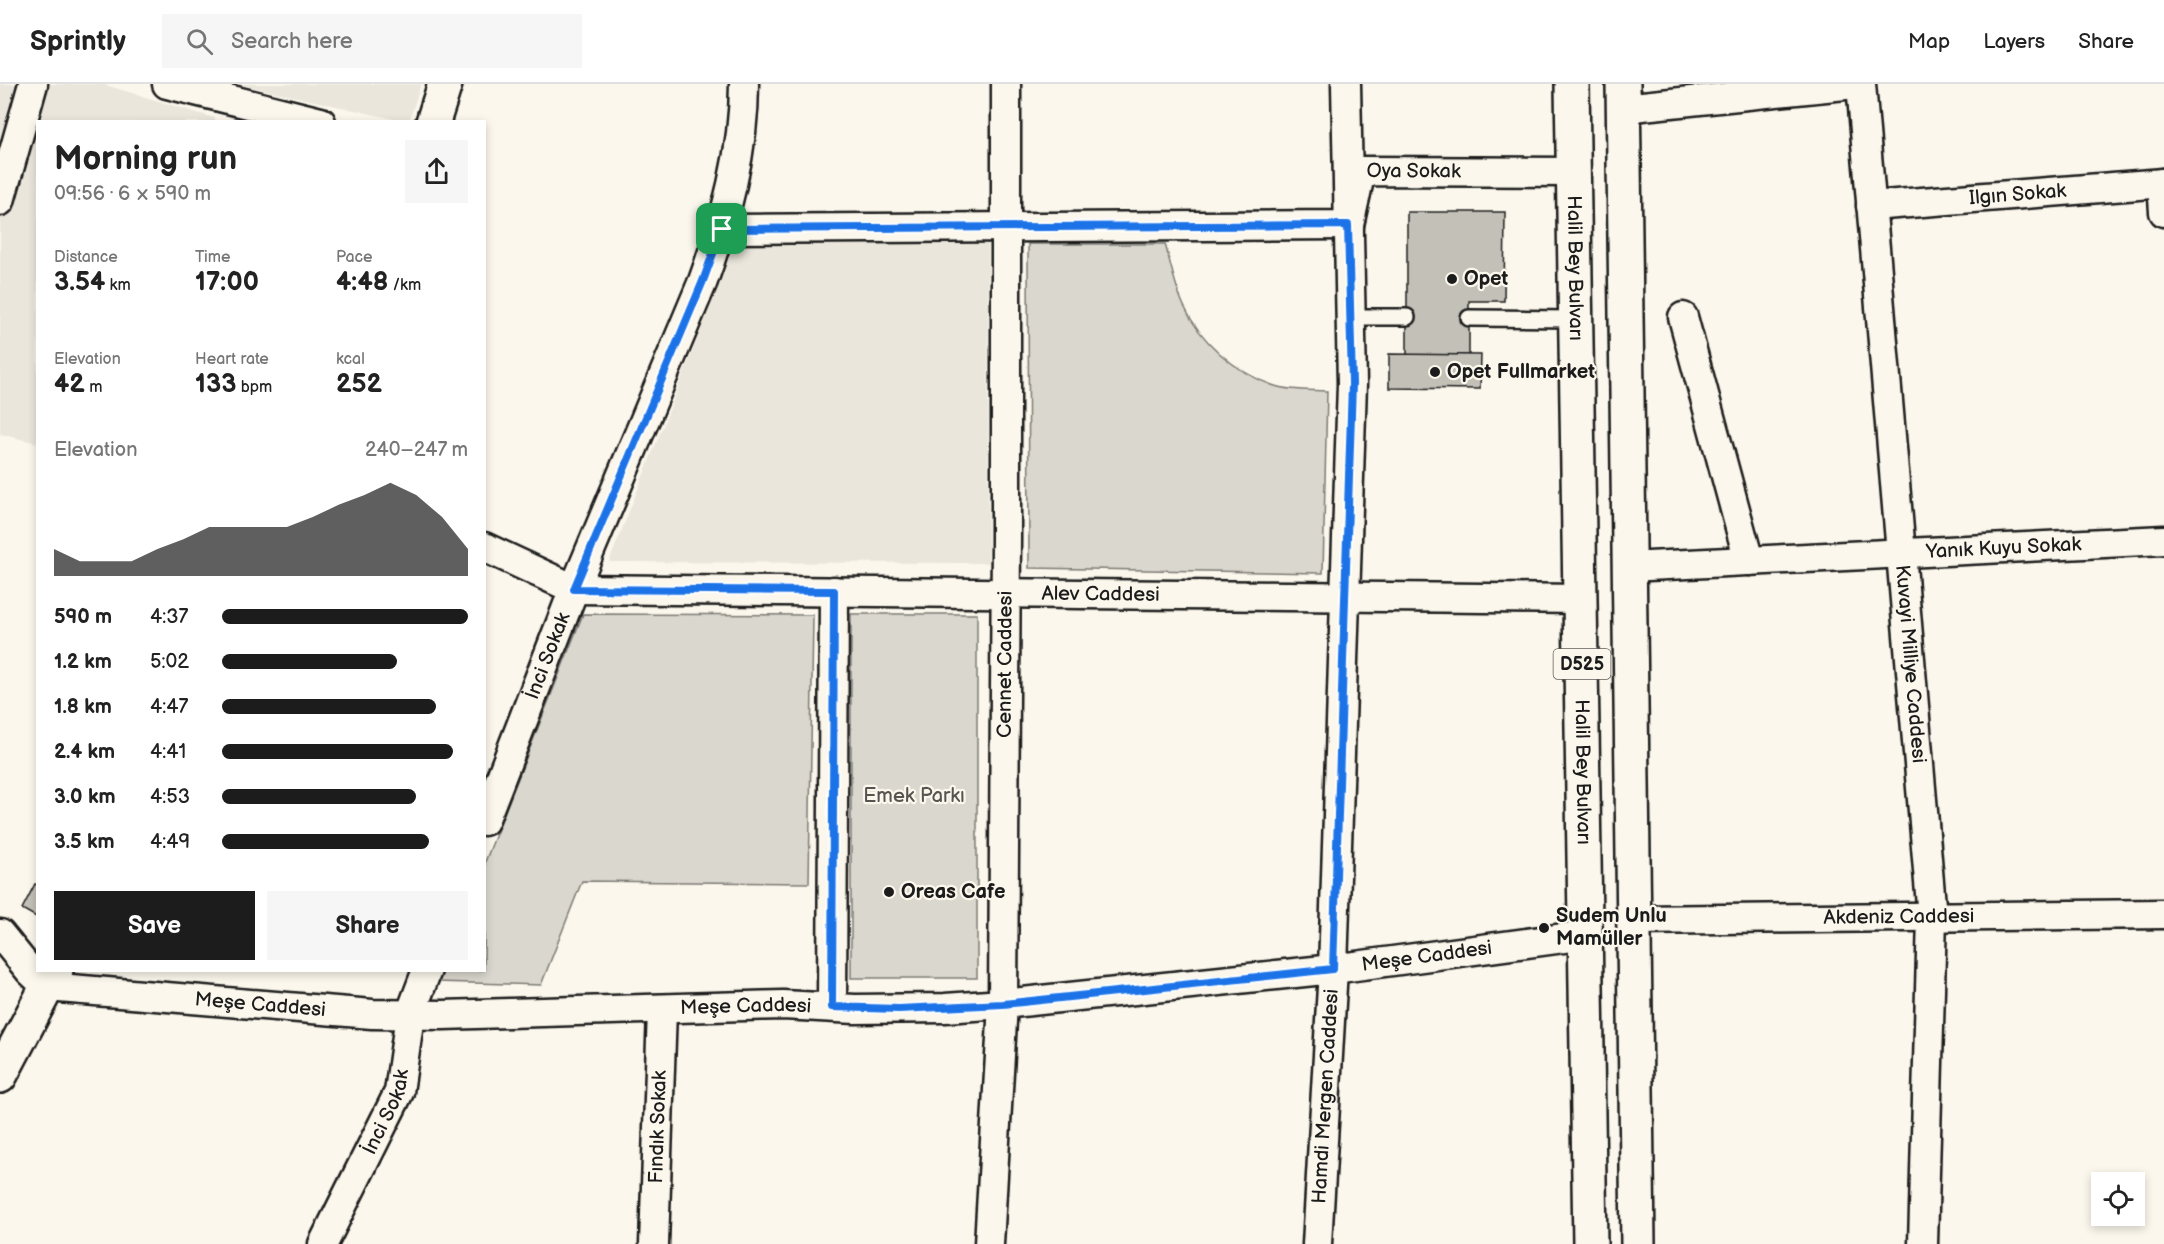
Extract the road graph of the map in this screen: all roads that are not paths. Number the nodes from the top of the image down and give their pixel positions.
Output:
1 (33, 84) edge
2 (167, 84) edge
3 (445, 84) edge
4 (744, 84) edge
5 (1006, 84) edge
6 (1346, 84) edge
7 (1572, 84) edge
8 (1855, 84) edge
9 (1861, 84) edge
10 (1623, 96) edge
11 (313, 120) edge
12 (434, 120) edge
13 (1574, 172) junction
14 (2163, 183) edge
15 (0, 201) edge
16 (1871, 206) junction
17 (2164, 212) edge
18 (1348, 225) junction
19 (1006, 227) junction
20 (722, 229) junction
21 (1350, 317) junction
22 (1407, 317) dead end
23 (1683, 317) dead end
24 (1469, 318) dead end
25 (1576, 319) junction
26 (2164, 540) edge
27 (486, 548) edge
28 (1900, 554) junction
29 (1749, 561) junction
30 (1628, 567) junction
31 (574, 589) junction
32 (834, 591) junction
33 (1006, 592) junction
34 (1345, 596) junction
35 (1581, 598) junction
36 (486, 816) edge
37 (2164, 914) edge
38 (1932, 917) junction
39 (1635, 920) junction
40 (0, 934) edge
41 (1586, 935) junction
42 (1333, 969) junction
43 (426, 972) edge
44 (51, 979) edge
45 (1003, 1004) junction
46 (832, 1007) junction
47 (662, 1010) junction
48 (410, 1015) junction
49 (0, 1076) edge
50 (323, 1244) edge
51 (654, 1244) edge
52 (990, 1244) edge
53 (1317, 1244) edge
54 (1590, 1244) edge
55 (1638, 1244) edge
56 (1923, 1244) edge

1 - 15 street
2 - 11 street
3 - 12 main road
4 - 20 street, İnci Sokak
5 - 19 street, Cennet Caddesi
6 - 18 street, Hamdi Mergen Caddesi
7 - 13 main road, Halil Bey Bulvarı / D525
8 - 10 street
9 - 16 street, Kuvayi Milliye Caddesi
10 - 30 main road, D525
13 - 18 street, Oya Sokak
13 - 25 main road, Halil Bey Bulvarı / D525
14 - 16 street, Ilgın Sokak
14 - 17 street
16 - 28 street, Kuvayi Milliye Caddesi
18 - 19 street
18 - 21 street, Hamdi Mergen Caddesi
19 - 20 street
19 - 33 street, Cennet Caddesi
20 - 31 street, İnci Sokak
21 - 22 lane
21 - 34 street, Hamdi Mergen Caddesi
23 - 29 street
24 - 25 lane
25 - 35 main road, Halil Bey Bulvarı / D525
26 - 28 street, Yanık Kuyu Sokak
27 - 31 street, Alev Caddesi
28 - 29 street, Yanık Kuyu Sokak
28 - 38 street, Kuvayi Milliye Caddesi
29 - 30 street, Yanık Kuyu Sokak
30 - 39 main road, D525
31 - 32 street, Alev Caddesi
31 - 36 street, İnci Sokak
32 - 33 street, Alev Caddesi
32 - 46 street
33 - 34 street, Alev Caddesi
33 - 45 street, Cennet Caddesi
34 - 35 street, Alev Caddesi
34 - 42 street, Hamdi Mergen Caddesi
35 - 41 main road, Halil Bey Bulvarı / D525
37 - 38 street, Akdeniz Caddesi
38 - 39 street, Akdeniz Caddesi
38 - 56 street, Kuvayi Milliye Caddesi
39 - 55 main road, D525
40 - 44 street
41 - 42 street, Meşe Caddesi
41 - 54 main road, Halil Bey Bulvarı / D525
42 - 45 street, Meşe Caddesi
42 - 53 street, Hamdi Mergen Caddesi
43 - 48 street, İnci Sokak
44 - 48 street, Meşe Caddesi
44 - 49 main road
45 - 46 street, Meşe Caddesi
45 - 52 street, Cennet Caddesi
46 - 47 street, Meşe Caddesi
47 - 48 street, Meşe Caddesi
47 - 51 street, Fındık Sokak
48 - 50 street, İnci Sokak

